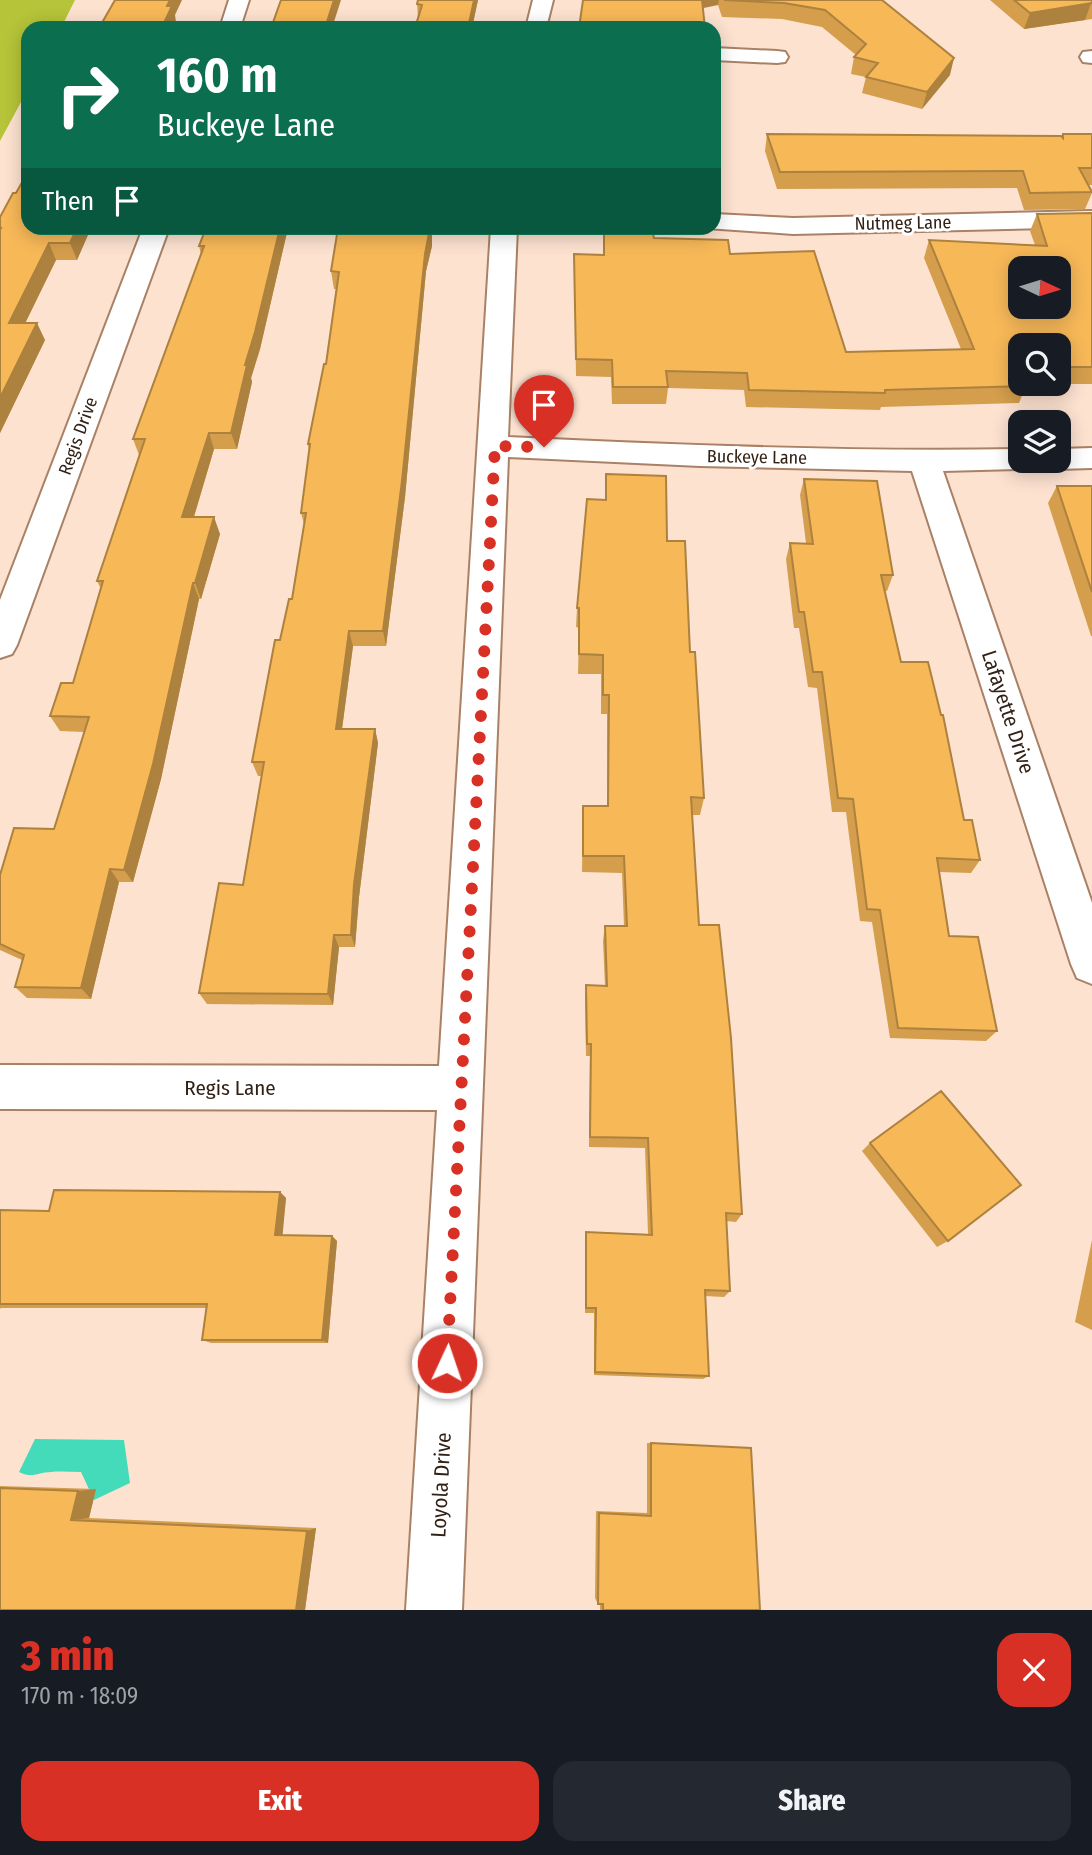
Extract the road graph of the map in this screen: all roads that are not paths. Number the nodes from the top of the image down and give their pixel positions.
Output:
1 (239, 0) edge
2 (543, 0) edge
3 (232, 21) edge
4 (538, 21) edge
5 (721, 54) edge
6 (777, 57) dead end
7 (1092, 219) edge
8 (721, 222) edge
9 (153, 235) edge
10 (504, 235) edge
11 (495, 446) junction
12 (1071, 458) edge
13 (1092, 458) edge
14 (1008, 459) edge
15 (924, 461) junction
16 (0, 645) edge
17 (1092, 964) edge
18 (0, 1087) edge
19 (461, 1088) junction
20 (434, 1610) edge

1 - 3 street
2 - 4 street
5 - 6 street
7 - 8 street, Nutmeg Lane
9 - 16 street, Regis Drive
10 - 11 street, Loyola Drive
11 - 15 street, Buckeye Lane
11 - 19 street, Loyola Drive
12 - 13 street
14 - 15 street, Buckeye Lane
15 - 17 street, Lafayette Drive
18 - 19 street, Regis Lane
19 - 20 street, Loyola Drive

